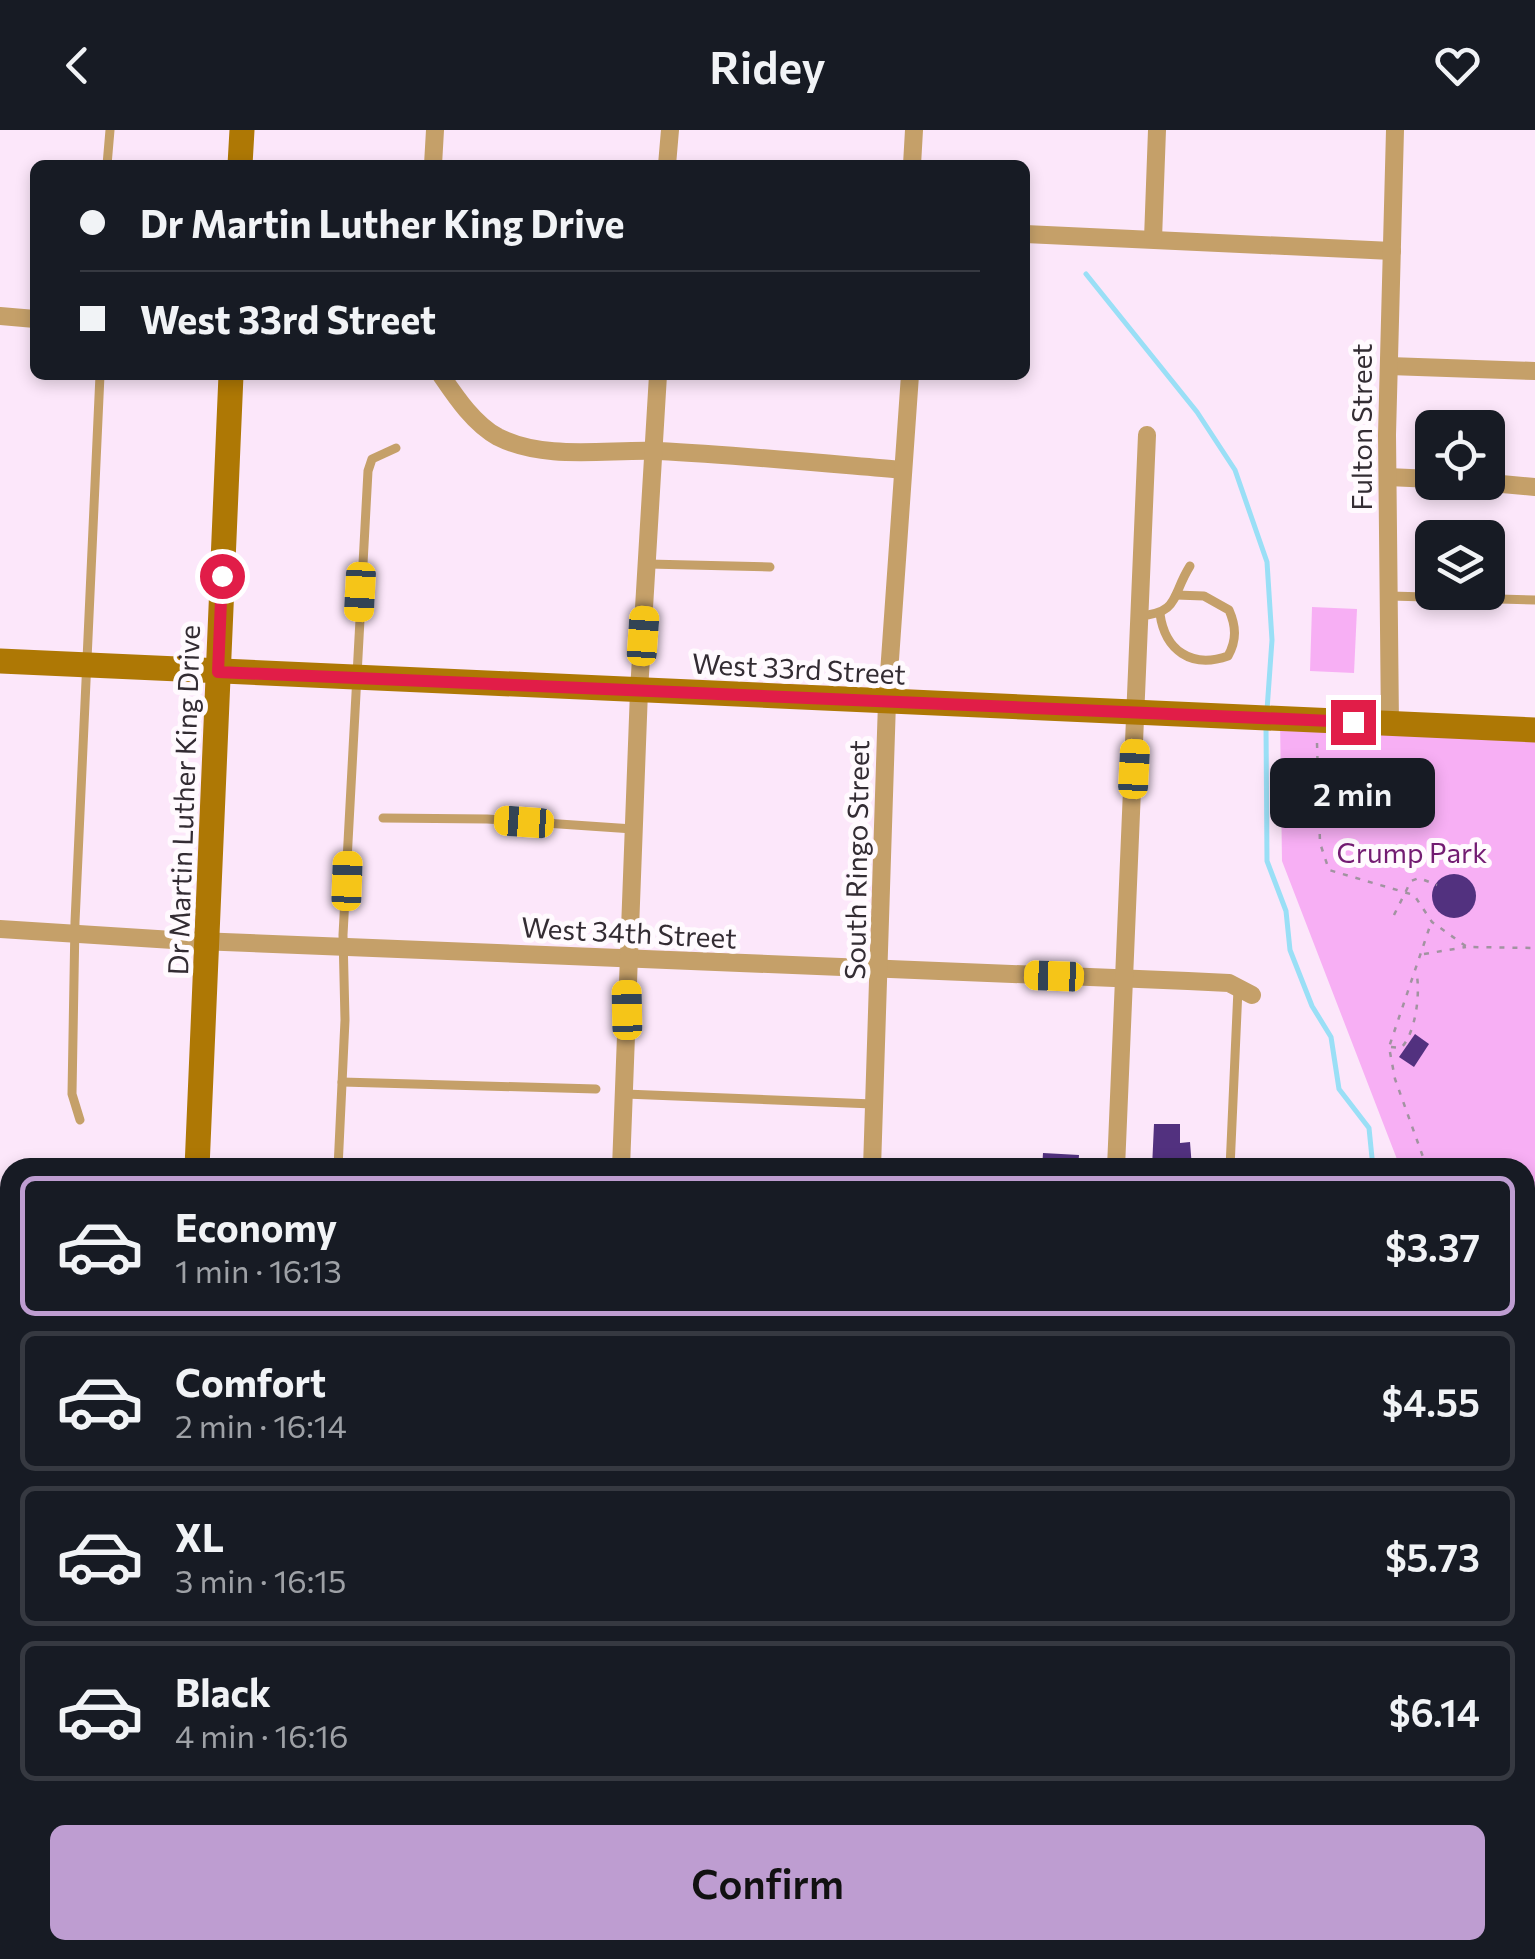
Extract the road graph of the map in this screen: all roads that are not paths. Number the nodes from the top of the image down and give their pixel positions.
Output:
1 (110, 130) edge
2 (242, 130) edge
3 (435, 130) edge
4 (670, 130) edge
5 (914, 130) edge
6 (1157, 130) edge
7 (1395, 130) edge
8 (107, 160) edge
9 (240, 160) edge
10 (433, 160) edge
11 (667, 160) edge
12 (912, 160) edge
13 (1030, 234) edge
14 (1153, 239) junction
15 (1392, 251) junction
16 (0, 316) edge
17 (30, 318) edge
18 (1389, 366) junction
19 (1535, 371) edge
20 (100, 380) edge
21 (231, 380) edge
22 (446, 380) edge
23 (658, 380) edge
24 (910, 380) edge
25 (1147, 435) dead end
26 (396, 448) dead end
27 (654, 451) junction
28 (903, 470) junction
29 (1388, 476) junction
30 (1415, 478) edge
31 (1505, 484) edge
32 (1535, 487) edge
33 (648, 564) junction
34 (770, 566) dead end
35 (1190, 566) dead end
36 (1176, 595) junction
37 (1390, 596) junction
38 (1535, 600) edge
39 (1160, 614) junction
40 (1139, 616) junction
41 (0, 661) edge
42 (88, 666) junction
43 (218, 672) junction
44 (355, 678) junction
45 (639, 691) junction
46 (887, 702) junction
47 (1136, 712) junction
48 (1390, 724) junction
49 (1535, 730) edge
50 (383, 818) dead end
51 (633, 829) junction
52 (0, 929) edge
53 (76, 934) junction
54 (207, 941) junction
55 (344, 948) junction
56 (630, 959) junction
57 (881, 970) junction
58 (1124, 978) junction
59 (1245, 991) joint
60 (342, 1082) junction
61 (596, 1089) dead end
62 (625, 1094) junction
63 (876, 1104) junction
64 (80, 1120) dead end
65 (197, 1158) edge
66 (338, 1158) edge
67 (622, 1158) edge
68 (873, 1158) edge
69 (1116, 1158) edge
70 (1231, 1158) edge

1 - 8 lane
2 - 9 street
3 - 10 street
4 - 11 street
5 - 12 street
6 - 14 street
7 - 15 street, Fulton Street
13 - 14 street
14 - 15 street
15 - 18 street, Fulton Street
16 - 17 street
18 - 19 street
18 - 29 street, Fulton Street
20 - 42 lane
21 - 43 street, Dr Martin Luther King Drive
22 - 27 street
23 - 27 street
24 - 28 street, South Ringo Street
25 - 40 street
26 - 44 lane
27 - 28 street
27 - 33 street
28 - 46 street, South Ringo Street
29 - 30 street
29 - 37 street, Fulton Street
31 - 32 street
33 - 34 lane
33 - 45 street
35 - 36 lane
36 - 39 lane
36 - 39 lane
37 - 38 lane
37 - 48 street, Fulton Street
39 - 40 lane
40 - 47 street
41 - 42 street, West 33rd Street
42 - 43 street, West 33rd Street
42 - 53 lane
43 - 44 street, West 33rd Street
43 - 54 street, Dr Martin Luther King Drive
44 - 45 street, West 33rd Street
44 - 55 lane
45 - 46 street, West 33rd Street
45 - 51 street
46 - 47 street, West 33rd Street
46 - 57 street, South Ringo Street
47 - 48 street, West 33rd Street
47 - 58 street
48 - 49 street, West 33rd Street
50 - 51 lane
51 - 56 street
52 - 53 street, West 34th Street
53 - 54 street, West 34th Street
53 - 64 lane
54 - 55 street, West 34th Street
54 - 65 street, Dr Martin Luther King Drive
55 - 56 street, West 34th Street
55 - 60 lane
56 - 57 street, West 34th Street
56 - 62 street
57 - 58 street, West 34th Street
57 - 63 street, South Ringo Street
58 - 59 street, West 34th Street
58 - 69 street
59 - 70 lane
60 - 61 lane
60 - 66 lane
62 - 63 lane
62 - 67 street
63 - 68 street, South Ringo Street

